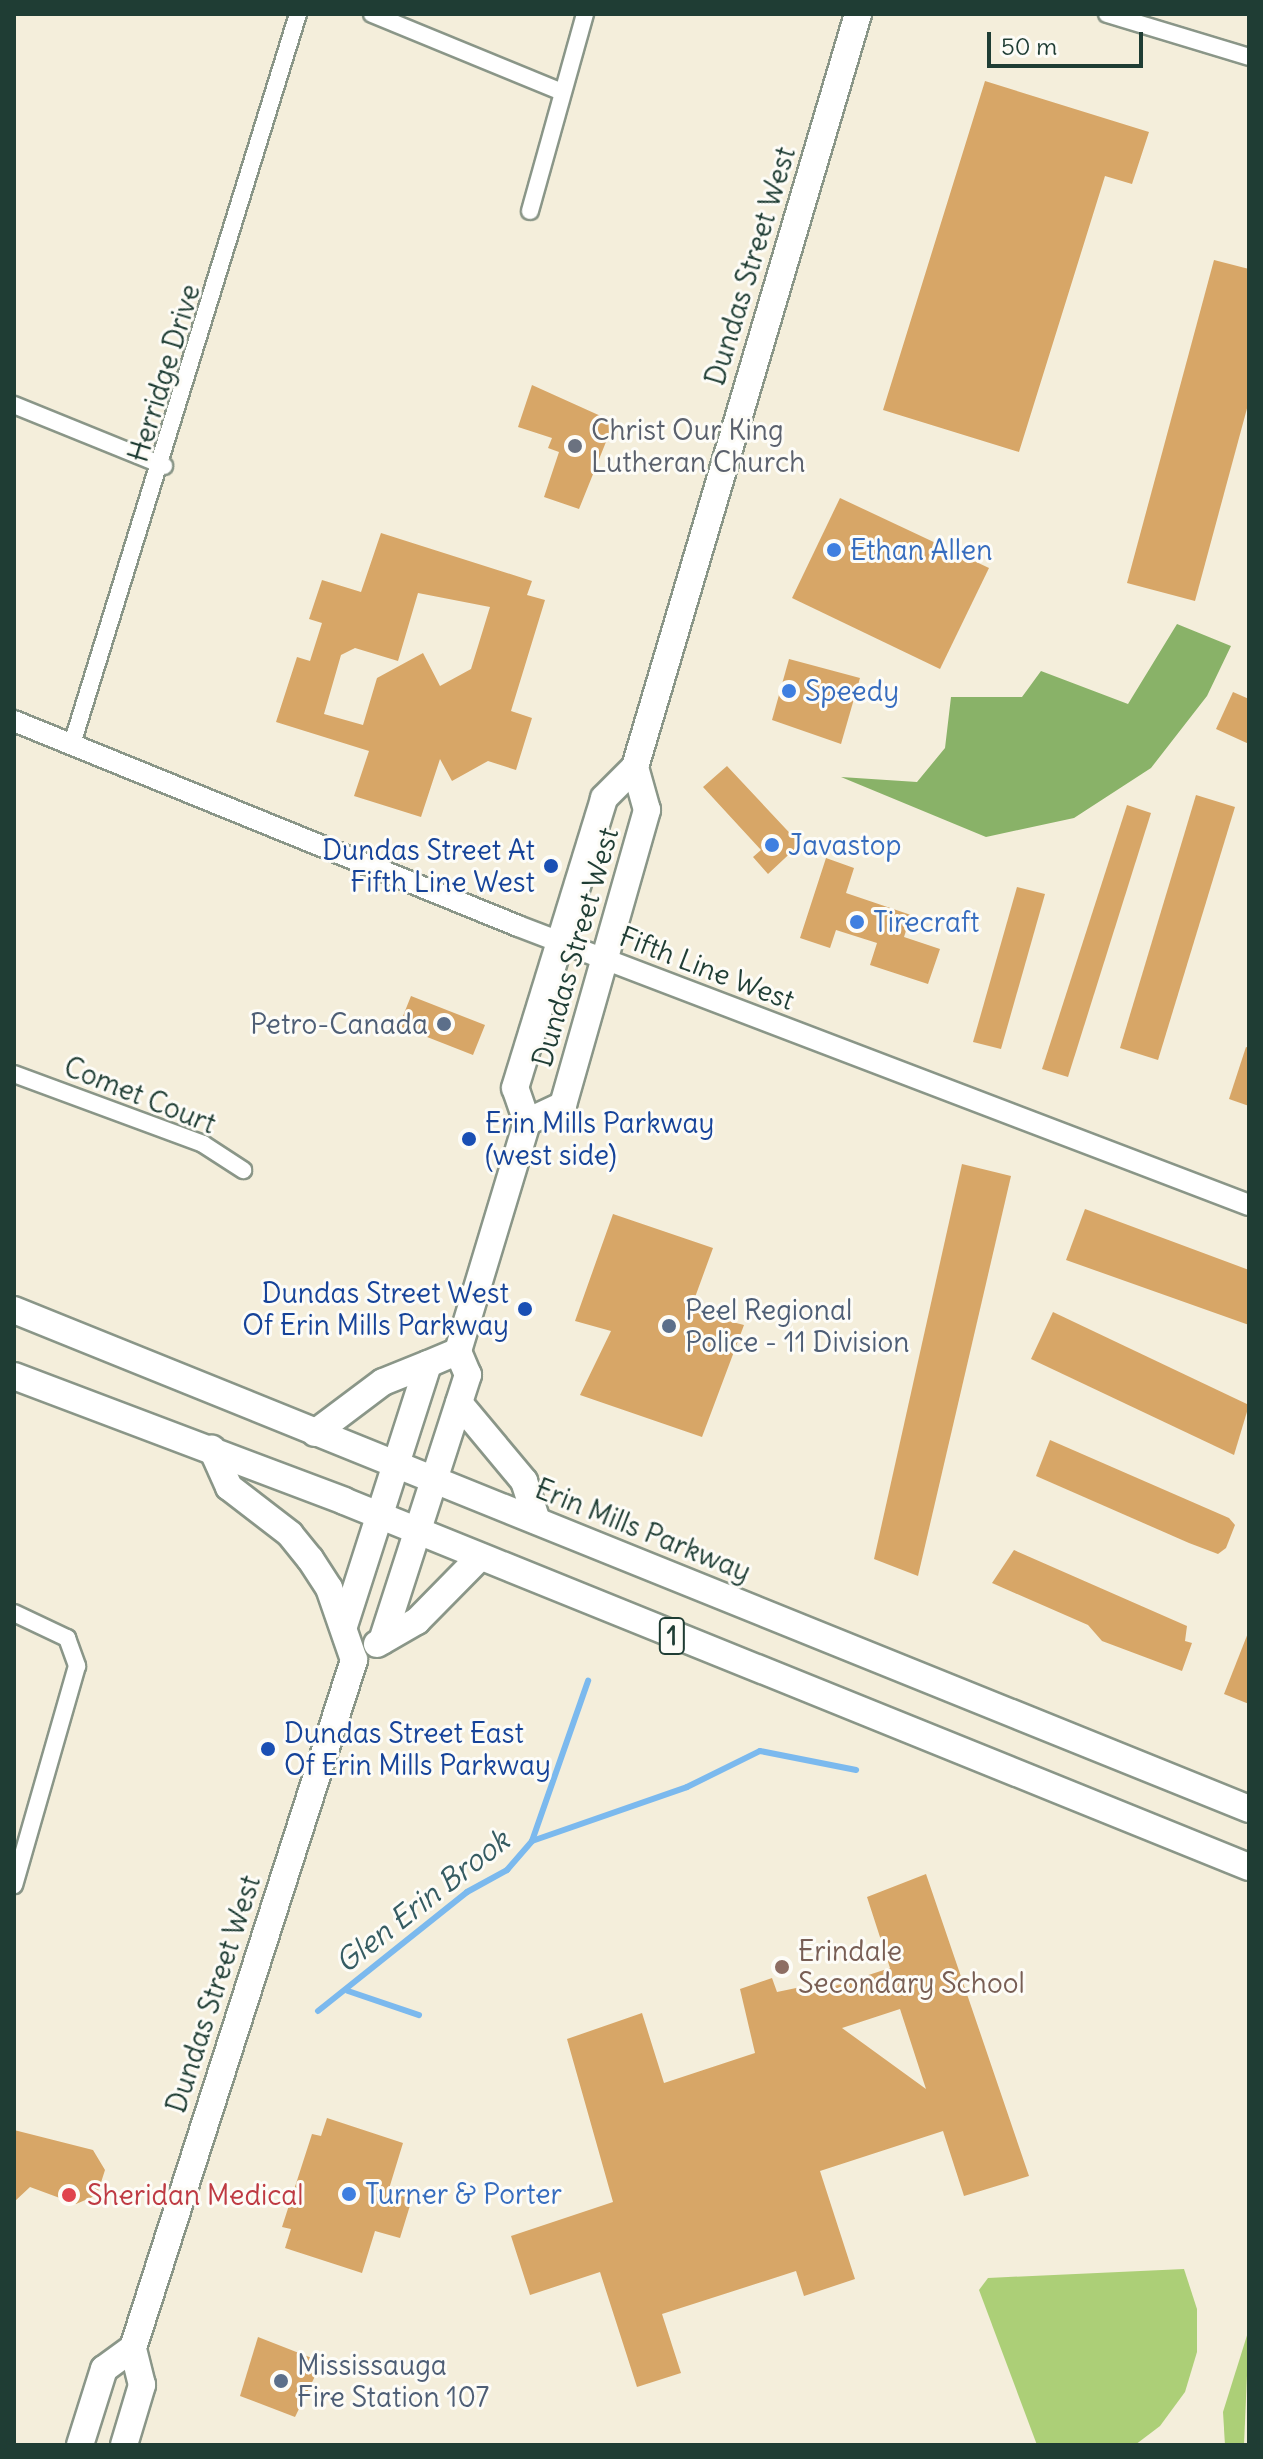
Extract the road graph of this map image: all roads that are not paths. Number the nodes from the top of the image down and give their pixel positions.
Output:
1 (298, 14) edge
2 (372, 14) edge
3 (585, 14) edge
4 (858, 14) edge
5 (1107, 14) edge
6 (1249, 57) edge
7 (560, 91) junction
8 (530, 211) dead end
9 (14, 405) edge
10 (164, 466) junction
11 (14, 721) edge
12 (72, 744) junction
13 (635, 767) junction
14 (560, 942) junction
15 (605, 960) junction
16 (14, 1074) edge
17 (527, 1122) junction
18 (243, 1170) dead end
19 (1249, 1205) edge
20 (14, 1310) edge
21 (458, 1351) junction
22 (428, 1364) junction
23 (14, 1376) edge
24 (459, 1403) junction
25 (315, 1433) junction
26 (212, 1449) junction
27 (394, 1466) junction
28 (433, 1482) junction
29 (380, 1516) junction
30 (537, 1521) junction
31 (418, 1531) junction
32 (480, 1557) junction
33 (14, 1613) edge
34 (344, 1626) junction
35 (382, 1641) junction
36 (354, 1660) junction
37 (1249, 1809) edge
38 (1249, 1867) edge
39 (14, 1885) edge
40 (133, 2348) junction
41 (80, 2445) edge
42 (124, 2445) edge

1 - 10 street, Herridge Drive
2 - 7 street
3 - 7 street
4 - 13 main road, Dundas Street West
5 - 6 street
7 - 8 street
9 - 10 street
10 - 12 street, Herridge Drive
11 - 12 street, Fifth Line West
12 - 14 street, Fifth Line West
13 - 14 main road, Dundas Street West
13 - 15 main road, Dundas Street West
14 - 15 street, Fifth Line West
14 - 17 main road, Dundas Street West
15 - 17 main road, Dundas Street West
15 - 19 street, Fifth Line West
16 - 18 street, Comet Court
17 - 21 main road
20 - 25 main road, Erin Mills Parkway / 1
21 - 22 main road
21 - 24 main road
22 - 25 main road
22 - 27 main road
23 - 26 main road, 1
24 - 28 main road
24 - 30 main road
25 - 27 main road, Erin Mills Parkway / 1
26 - 29 main road, 1
26 - 34 main road
27 - 28 main road, Erin Mills Parkway / 1
27 - 29 main road
28 - 30 main road, Erin Mills Parkway / 1
28 - 31 main road
29 - 31 main road, 1
29 - 34 main road
30 - 37 main road, Erin Mills Parkway / 1
31 - 32 main road, 1
31 - 35 main road
32 - 35 main road
32 - 38 main road, 1
33 - 39 street
34 - 36 main road
35 - 36 main road
36 - 40 main road, Dundas Street West
40 - 41 main road
40 - 42 main road

